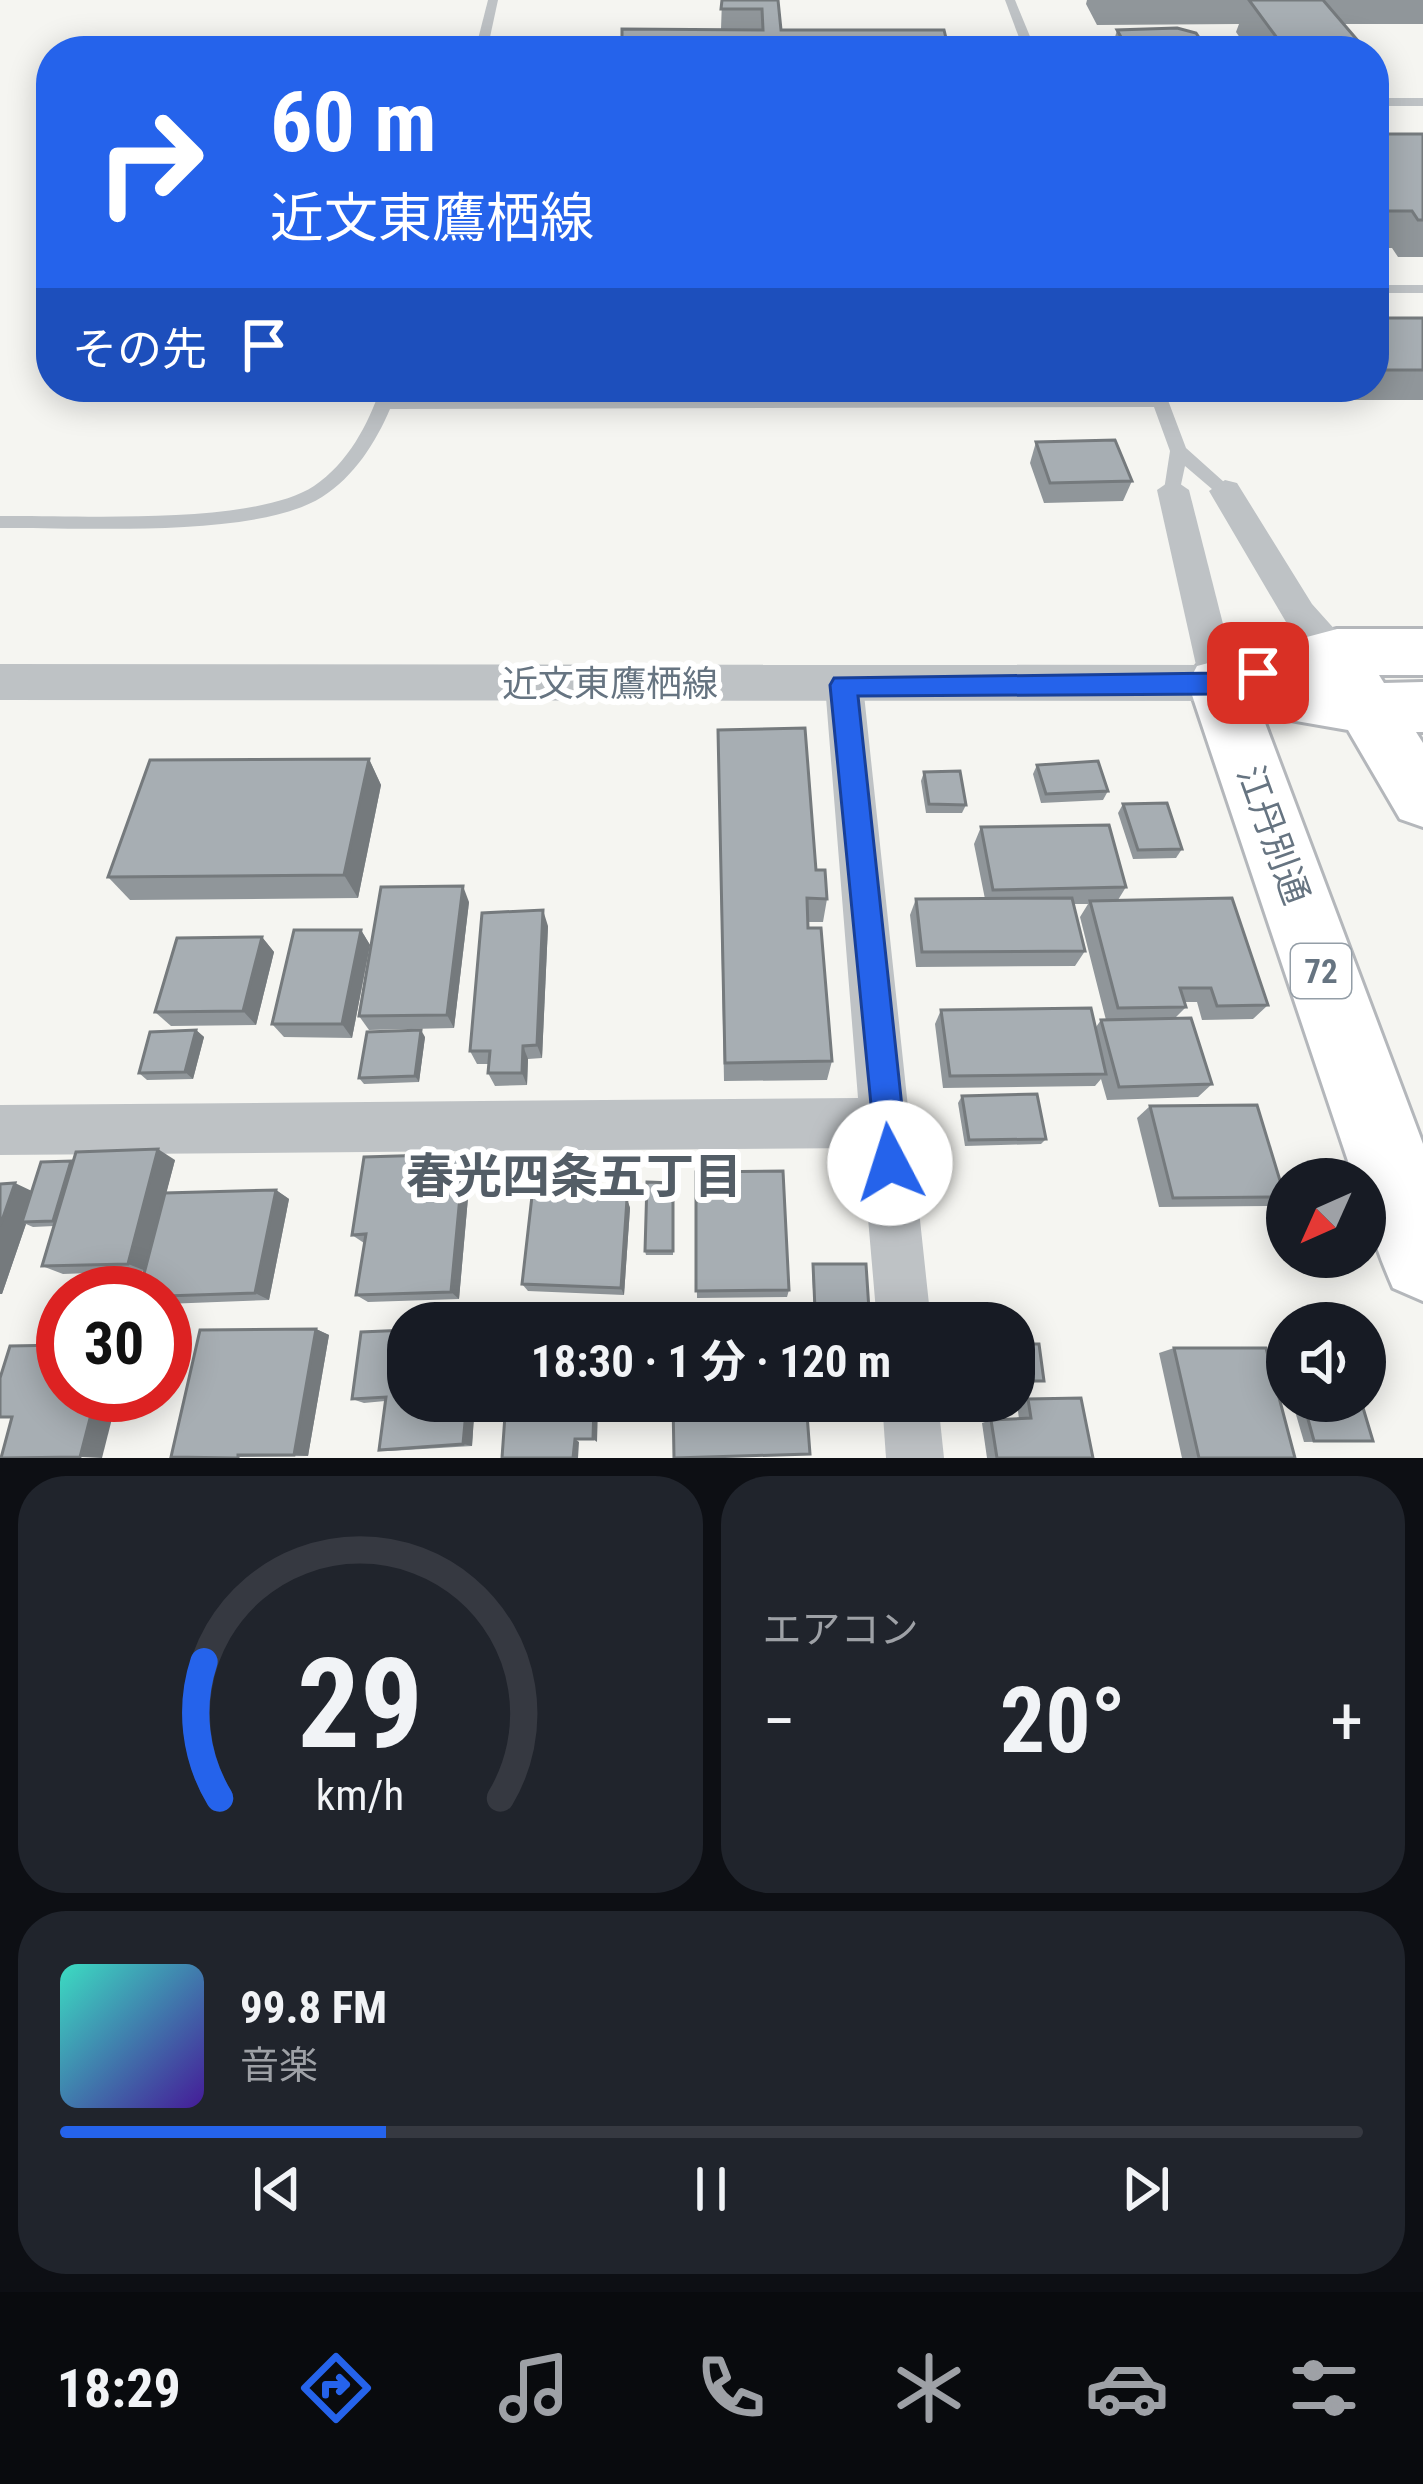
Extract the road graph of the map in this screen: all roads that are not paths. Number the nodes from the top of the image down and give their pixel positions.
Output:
1 (493, 0) edge
2 (1010, 0) edge
3 (485, 36) edge
4 (1024, 36) edge
5 (1389, 102) edge
6 (1423, 102) edge
7 (1389, 289) edge
8 (1423, 289) edge
9 (383, 402) edge
10 (1161, 402) edge
11 (1179, 452) junction
12 (1173, 490) joint
13 (1225, 491) joint
14 (0, 522) edge
15 (1423, 652) edge
16 (0, 682) edge
17 (1220, 683) junction
18 (844, 685) junction
19 (1374, 689) edge
20 (1423, 799) edge
21 (887, 1124) junction
22 (0, 1130) edge
23 (1423, 1258) edge
24 (902, 1302) edge
25 (912, 1422) edge
26 (915, 1458) edge

1 - 3 lane
2 - 4 lane
5 - 6 lane
7 - 8 lane
9 - 14 lane
10 - 11 lane
11 - 12 lane
11 - 13 lane
12 - 17 street
13 - 19 street
15 - 19 main road, 近文東鷹栖線
16 - 18 street, 近文東鷹栖線
17 - 18 street, 近文東鷹栖線
17 - 19 main road, 近文東鷹栖線
17 - 23 main road, 江丹別通 / 72
18 - 21 street
19 - 20 main road
21 - 22 street
21 - 24 street
25 - 26 street

